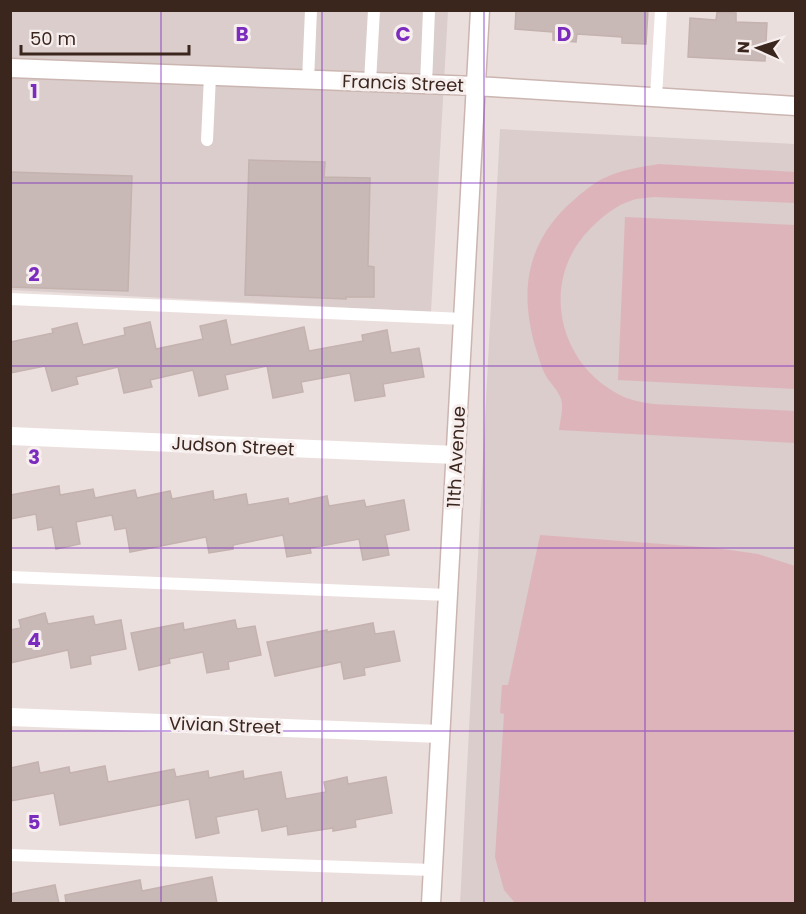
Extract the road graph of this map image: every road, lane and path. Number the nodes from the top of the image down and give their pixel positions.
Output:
1 (311, 10) edge
2 (374, 10) edge
3 (429, 10) edge
4 (480, 10) edge
5 (661, 10) edge
6 (10, 68) edge
7 (210, 76) junction
8 (308, 80) junction
9 (370, 82) junction
10 (426, 84) junction
11 (476, 86) junction
12 (656, 97) junction
13 (795, 106) edge
14 (207, 140) dead end
15 (10, 299) edge
16 (464, 319) junction
17 (10, 436) edge
18 (456, 455) junction
19 (10, 577) edge
20 (448, 595) junction
21 (10, 717) edge
22 (440, 734) junction
23 (10, 855) edge
24 (432, 870) junction
25 (430, 903) edge

1 - 8 lane
2 - 9 lane
3 - 10 lane
4 - 11 street, 11th Avenue
5 - 12 lane
6 - 7 street, Francis Street
7 - 8 street, Francis Street
7 - 14 lane
8 - 9 street, Francis Street
9 - 10 street, Francis Street
10 - 11 street, Francis Street
11 - 12 street, Francis Street
11 - 16 street, 11th Avenue
12 - 13 street, Francis Street
15 - 16 lane
16 - 18 street, 11th Avenue
17 - 18 street, Judson Street
18 - 20 street, 11th Avenue
19 - 20 lane
20 - 22 street, 11th Avenue
21 - 22 street, Vivian Street
22 - 24 street, 11th Avenue
23 - 24 lane
24 - 25 street, 11th Avenue

